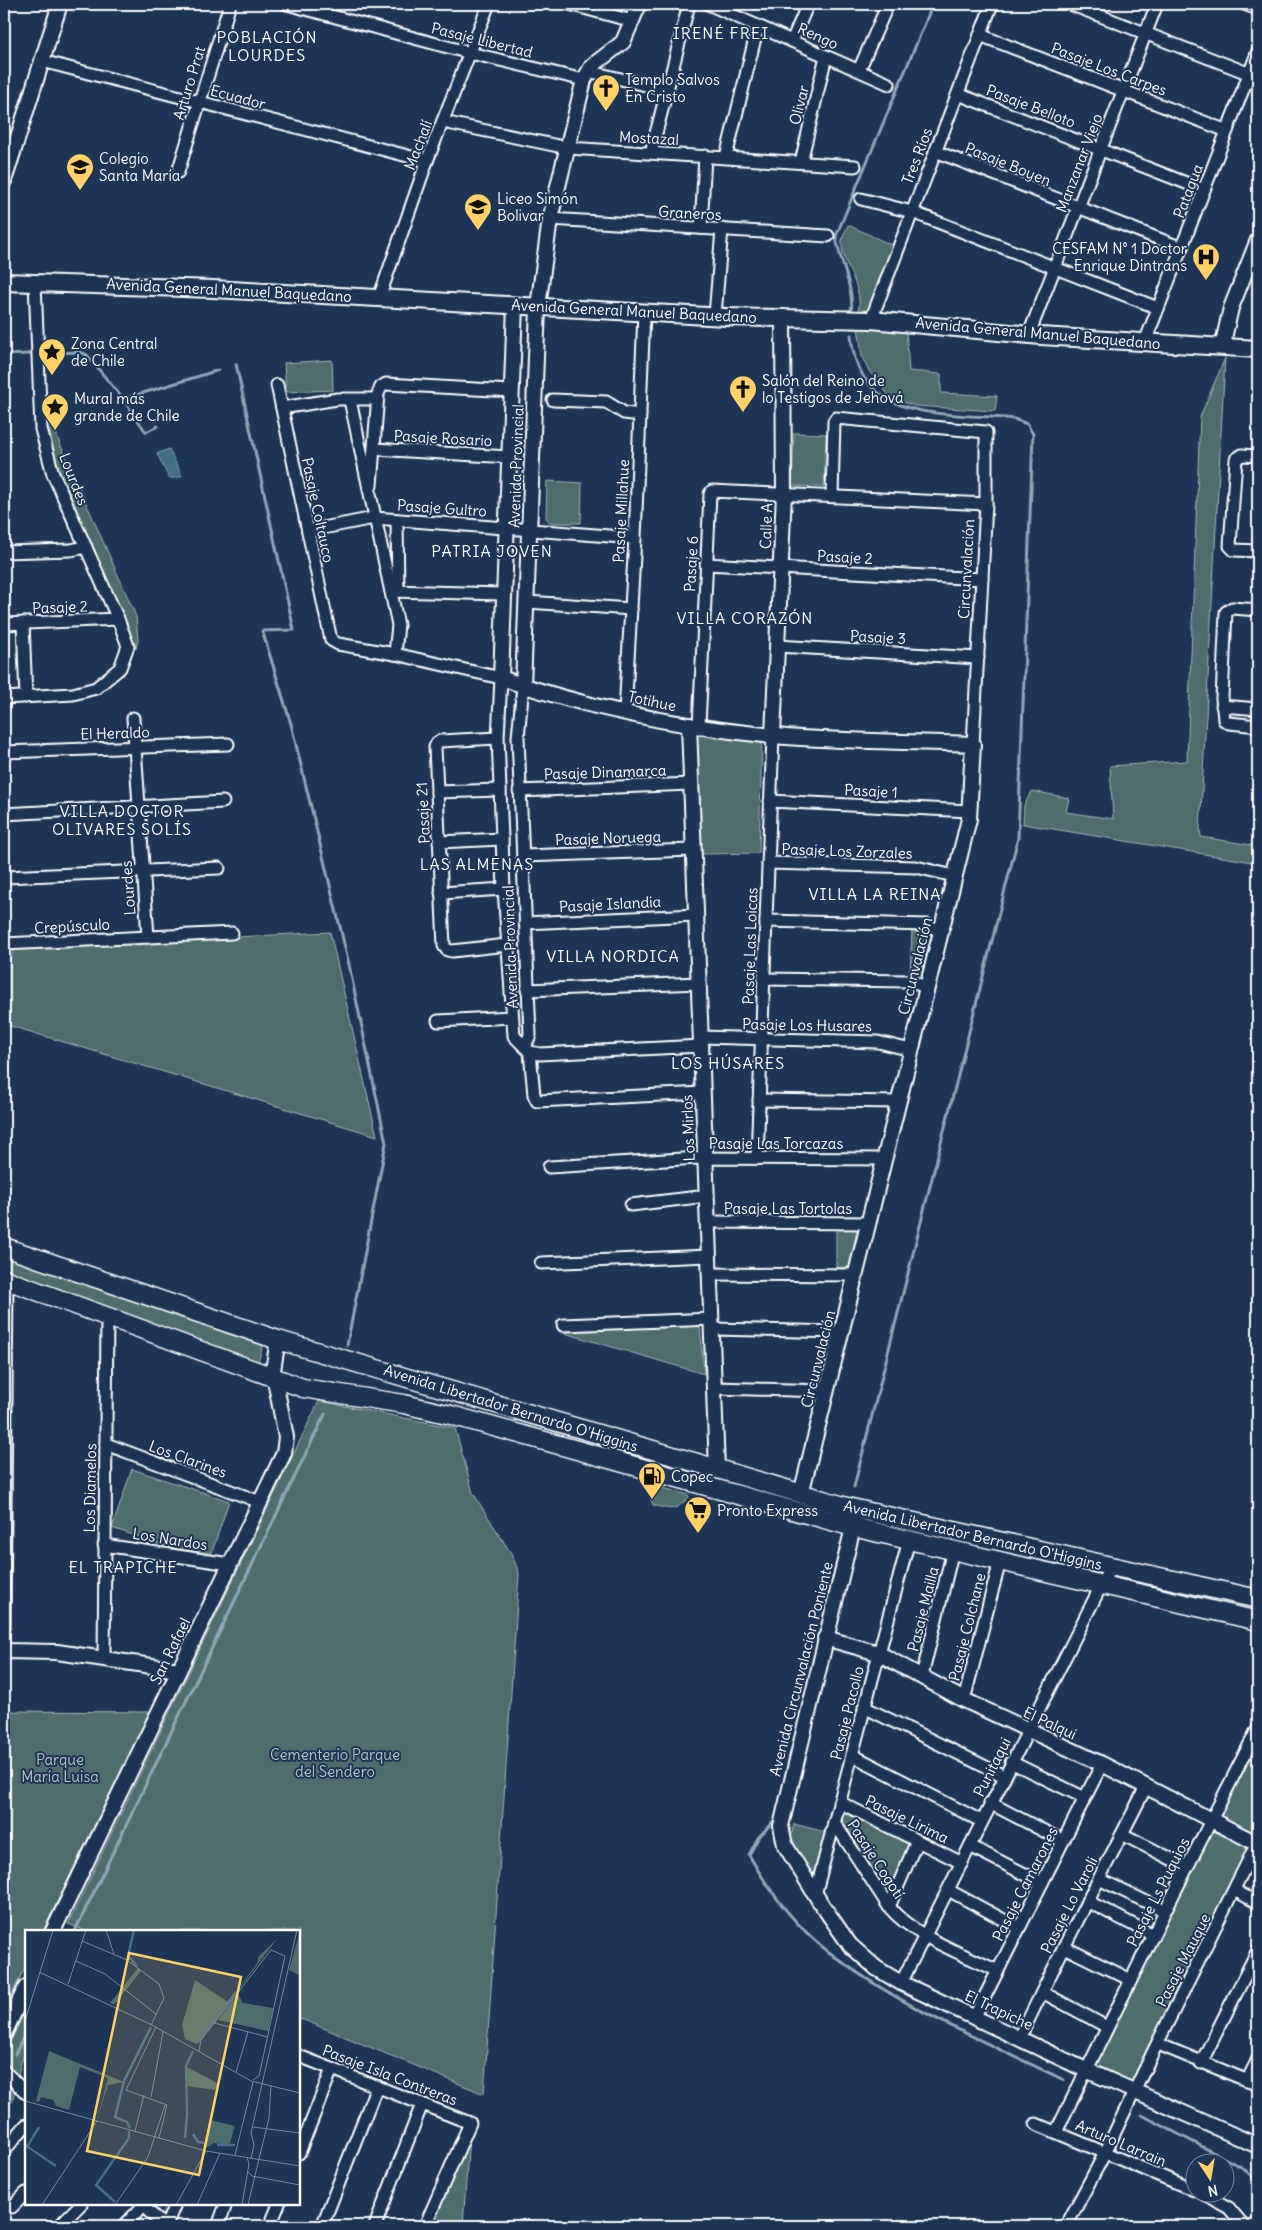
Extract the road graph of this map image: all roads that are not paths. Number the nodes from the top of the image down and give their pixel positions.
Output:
1 (60, 4) edge
2 (230, 4) edge
3 (287, 4) edge
4 (489, 4) edge
5 (568, 4) edge
6 (639, 4) edge
7 (689, 4) edge
8 (708, 4) edge
9 (808, 4) edge
10 (888, 4) edge
11 (992, 4) edge
12 (1070, 4) edge
13 (1157, 4) edge
14 (1244, 4) edge
15 (728, 8) edge
16 (1258, 9) edge
17 (632, 21) junction
18 (758, 26) junction
19 (1145, 33) junction
20 (980, 35) junction
21 (792, 41) junction
22 (1258, 51) edge
23 (470, 53) junction
24 (826, 56) junction
25 (42, 61) junction
26 (859, 70) junction
27 (1254, 75) edge
28 (586, 76) junction
29 (889, 84) dead end
30 (666, 90) junction
31 (1123, 91) junction
32 (958, 94) junction
33 (199, 102) junction
34 (443, 122) junction
35 (1227, 131) junction
36 (568, 148) junction
37 (1100, 149) junction
38 (935, 151) junction
39 (651, 153) junction
40 (705, 156) junction
41 (726, 157) junction
42 (427, 161) junction
43 (801, 162) junction
44 (855, 166) dead end
45 (178, 172) dead end
46 (4, 181) edge
47 (1204, 190) junction
48 (861, 199) dead end
49 (1078, 207) junction
50 (912, 212) junction
51 (550, 220) junction
52 (701, 228) junction
53 (722, 229) junction
54 (828, 236) dead end
55 (1258, 240) edge
56 (1182, 248) junction
57 (1055, 267) junction
58 (5, 283) edge
59 (35, 283) junction
60 (379, 298) junction
61 (515, 305) junction
62 (538, 306) junction
63 (1158, 308) junction
64 (644, 312) junction
65 (716, 316) junction
66 (783, 318) junction
67 (870, 320) junction
68 (1029, 334) junction
69 (1145, 342) junction
70 (1222, 347) junction
71 (1258, 349) edge
72 (277, 385) dead end
73 (511, 391) junction
74 (378, 399) junction
75 (350, 400) junction
76 (553, 400) dead end
77 (282, 408) junction
78 (640, 415) junction
79 (375, 449) junction
80 (1258, 456) edge
81 (508, 457) junction
82 (784, 494) junction
83 (832, 496) junction
84 (370, 497) junction
85 (986, 504) junction
86 (374, 518) junction
87 (397, 520) junction
88 (506, 527) junction
89 (531, 530) junction
90 (308, 531) junction
91 (635, 538) junction
92 (86, 548) junction
93 (1258, 551) edge
94 (4, 552) edge
95 (706, 564) junction
96 (781, 568) junction
97 (982, 579) junction
98 (394, 591) junction
99 (502, 594) junction
100 (527, 602) junction
101 (631, 609) junction
102 (1258, 610) edge
103 (118, 619) junction
104 (23, 623) junction
105 (4, 624) edge
106 (331, 640) joint
107 (777, 646) junction
108 (395, 654) junction
109 (978, 658) junction
110 (501, 678) junction
111 (523, 686) junction
112 (26, 697) junction
113 (4, 698) edge
114 (1222, 702) junction
115 (1258, 709) edge
116 (625, 712) junction
117 (133, 718) dead end
118 (694, 725) junction
119 (1258, 726) edge
120 (773, 735) junction
121 (498, 738) junction
122 (228, 744) dead end
123 (973, 744) junction
124 (135, 747) junction
125 (4, 752) edge
126 (691, 784) junction
127 (500, 790) junction
128 (519, 791) junction
129 (437, 792) junction
130 (770, 801) junction
131 (223, 802) dead end
132 (139, 806) junction
133 (970, 811) junction
134 (4, 814) edge
135 (502, 838) junction
136 (439, 842) junction
137 (693, 850) junction
138 (523, 856) junction
139 (768, 864) junction
140 (219, 868) dead end
141 (144, 871) junction
142 (954, 876) junction
143 (4, 877) edge
144 (504, 889) junction
145 (442, 892) junction
146 (696, 915) junction
147 (766, 921) junction
148 (525, 923) junction
149 (941, 932) junction
150 (232, 933) dead end
151 (148, 937) junction
152 (4, 944) edge
153 (508, 945) junction
154 (764, 979) junction
155 (698, 983) junction
156 (926, 987) junction
157 (527, 990) junction
158 (512, 1017) junction
159 (438, 1021) dead end
160 (762, 1039) junction
161 (701, 1042) junction
162 (528, 1050) junction
163 (911, 1050) junction
164 (703, 1093) junction
165 (759, 1100) junction
166 (898, 1102) junction
167 (705, 1158) junction
168 (757, 1158) junction
169 (884, 1159) junction
170 (549, 1167) dead end
171 (707, 1196) junction
172 (631, 1205) dead end
173 (708, 1222) junction
174 (868, 1223) junction
175 (4, 1246) edge
176 (709, 1256) junction
177 (541, 1263) dead end
178 (710, 1274) junction
179 (854, 1275) junction
180 (5, 1280) edge
181 (107, 1318) junction
182 (712, 1324) junction
183 (563, 1326) dead end
184 (841, 1332) junction
185 (278, 1340) junction
186 (275, 1378) junction
187 (714, 1388) junction
188 (827, 1390) junction
189 (5, 1396) edge
190 (106, 1444) junction
191 (717, 1470) junction
192 (801, 1494) junction
193 (260, 1502) junction
194 (855, 1510) junction
195 (852, 1527) junction
196 (909, 1540) junction
197 (104, 1545) junction
198 (953, 1550) junction
199 (5, 1559) edge
200 (1000, 1561) junction
201 (230, 1564) junction
202 (1102, 1565) junction
203 (1095, 1583) junction
204 (1258, 1599) edge
205 (1258, 1621) edge
206 (4, 1627) edge
207 (825, 1638) junction
208 (4, 1651) edge
209 (878, 1653) junction
210 (104, 1658) junction
211 (179, 1670) junction
212 (922, 1676) junction
213 (964, 1700) junction
214 (864, 1707) junction
215 (1258, 1728) edge
216 (1028, 1731) junction
217 (852, 1755) junction
218 (1012, 1762) junction
219 (1102, 1764) junction
220 (1004, 1776) junction
221 (1146, 1787) junction
222 (1085, 1798) junction
223 (839, 1802) junction
224 (990, 1803) junction
225 (1211, 1819) junction
226 (981, 1821) junction
227 (834, 1822) junction
228 (1122, 1834) junction
229 (782, 1836) joint
230 (917, 1841) junction
231 (1063, 1841) junction
232 (1258, 1843) edge
233 (970, 1846) junction
234 (962, 1862) junction
235 (1188, 1867) junction
236 (1099, 1879) junction
237 (1042, 1884) junction
238 (948, 1890) junction
239 (1234, 1890) junction
240 (815, 1894) junction
241 (1087, 1901) junction
242 (1258, 1903) edge
243 (888, 1908) junction
244 (1165, 1911) junction
245 (1019, 1928) junction
246 (53, 1930) edge
247 (925, 1935) junction
248 (1154, 1935) junction
249 (1064, 1947) junction
250 (1258, 1950) edge
251 (998, 1971) junction
252 (1131, 1980) junction
253 (901, 1983) junction
254 (25, 1989) edge
255 (1042, 1992) junction
256 (975, 2016) junction
257 (1107, 2028) junction
258 (4, 2034) edge
259 (1020, 2038) junction
260 (1158, 2044) junction
261 (300, 2056) edge
262 (1258, 2059) edge
263 (1201, 2063) junction
264 (332, 2069) junction
265 (1086, 2070) junction
266 (4, 2071) edge
267 (1253, 2083) edge
268 (377, 2086) junction
269 (25, 2092) edge
270 (1134, 2092) junction
271 (422, 2104) junction
272 (1036, 2124) dead end
273 (25, 2126) edge
274 (1056, 2132) junction
275 (1258, 2146) edge
276 (300, 2150) edge
277 (4, 2151) edge
278 (1105, 2153) junction
279 (1184, 2186) edge
280 (25, 2194) edge
281 (1218, 2202) edge
282 (79, 2205) edge
283 (142, 2205) edge
284 (175, 2205) edge
285 (226, 2205) edge
286 (279, 2205) edge
287 (12, 2207) dead end
288 (59, 2226) edge
289 (124, 2226) edge
290 (165, 2226) edge
291 (218, 2226) edge
292 (270, 2226) edge
293 (322, 2226) edge
294 (375, 2226) edge
295 (426, 2226) edge
296 (1066, 2226) edge
297 (1244, 2226) edge

1 - 25 street
2 - 33 street, Arturo Prat
3 - 23 street, Pasaje Libertad
4 - 23 street, Machalí
5 - 17 street
6 - 17 street
7 - 30 street
8 - 15 street, Rengo
9 - 21 street
10 - 26 street
11 - 20 street, Tres Ríos
12 - 19 street
13 - 19 street, Manzanar Viejo
14 - 16 street
15 - 18 street, Rengo
17 - 28 street
18 - 21 street, Rengo
18 - 41 street
19 - 27 street
19 - 31 street, Manzanar Viejo
20 - 31 street, Pasaje Los Carpes
20 - 32 street, Tres Ríos
21 - 24 street, Rengo
22 - 27 street, Patagua
23 - 28 street, Pasaje Libertad
23 - 34 street, Machalí
24 - 26 street, Rengo
24 - 43 street, Olivar
25 - 33 street, Ecuador
25 - 46 street
26 - 29 street, Rengo
27 - 35 street, Patagua
28 - 30 street, Pasaje Libertad
28 - 36 street, Avenida Provincial
30 - 39 street
31 - 35 street, Pasaje Los Carpes
31 - 37 street, Manzanar Viejo
32 - 37 street, Pasaje Belloto
32 - 38 street, Tres Ríos
33 - 42 street, Ecuador
33 - 45 street, Arturo Prat
34 - 36 street, Mostazal
34 - 42 street, Machalí
35 - 47 street, Patagua
36 - 39 street, Mostazal
36 - 51 street, Avenida Provincial
37 - 47 street, Pasaje Belloto
37 - 49 street, Manzanar Viejo
38 - 49 street, Pasaje Boyen
38 - 50 street, Tres Ríos
39 - 40 street, Mostazal
40 - 41 street, Mostazal
40 - 52 street
41 - 43 street, Mostazal
42 - 60 street, Machalí
43 - 44 street, Mostazal
47 - 56 street, Patagua
48 - 50 street
49 - 56 street, Pasaje Boyen
49 - 57 street, Manzanar Viejo
50 - 57 street
50 - 67 street, Tres Ríos
51 - 52 street, Graneros
51 - 62 street, Avenida Provincial
52 - 53 street, Graneros
53 - 54 street, Graneros
53 - 65 street
55 - 70 street
56 - 63 street, Patagua
57 - 63 street
57 - 68 street, Manzanar Viejo
58 - 59 main road, Avenida General Manuel Baquedano
59 - 60 main road, Avenida General Manuel Baquedano
59 - 92 street, Lourdes
60 - 61 main road, Avenida General Manuel Baquedano
61 - 62 main road, Avenida General Manuel Baquedano
61 - 73 street, Avenida Provincial
62 - 64 main road, Avenida General Manuel Baquedano
62 - 89 street, Avenida Provincial
63 - 69 street, Patagua
64 - 65 main road, Avenida General Manuel Baquedano
64 - 78 street, Pasaje Millahue
65 - 66 main road, Avenida General Manuel Baquedano
66 - 67 main road, Avenida General Manuel Baquedano
66 - 82 street, Calle A
67 - 68 main road, Avenida General Manuel Baquedano
68 - 69 main road, Avenida General Manuel Baquedano
69 - 70 main road, Avenida General Manuel Baquedano
70 - 71 main road, Avenida General Manuel Baquedano
72 - 77 street, Pasaje Coltauco
73 - 74 street
73 - 81 street, Avenida Provincial
74 - 75 street
74 - 79 street
75 - 77 street
75 - 84 street
76 - 78 street
77 - 90 street, Pasaje Coltauco
78 - 91 street, Pasaje Millahue
79 - 81 street, Pasaje Rosario
79 - 84 street
80 - 93 street
81 - 88 street, Avenida Provincial
82 - 83 street
82 - 95 street, Pasaje 6
82 - 96 street, Calle A
83 - 85 street
83 - 85 street, Circunvalación
84 - 86 street
85 - 97 street, Circunvalación
86 - 87 street, Pasaje Gultro
86 - 90 street, Pasaje Gultro
86 - 98 street
87 - 88 street, Pasaje Gultro
87 - 98 street
88 - 89 street, Pasaje Gultro
88 - 99 street, Avenida Provincial
89 - 91 street, Pasaje Gultro
89 - 100 street, Avenida Provincial
90 - 106 street, Pasaje Coltauco
91 - 101 street, Pasaje Millahue
92 - 94 street
92 - 103 street, Lourdes
95 - 96 street, Pasaje 2
95 - 118 street, Pasaje 6
96 - 97 street, Pasaje 2
96 - 107 street, Calle A
97 - 109 street, Circunvalación
98 - 99 street
98 - 108 street
99 - 110 street, Avenida Provincial
100 - 101 street
100 - 111 street, Avenida Provincial
101 - 116 street, Pasaje Millahue
102 - 114 street
103 - 104 street, Pasaje 2
103 - 112 street, Lourdes
104 - 105 street, Pasaje 2
104 - 112 street
106 - 108 street, Totihue
107 - 109 street, Pasaje 3
107 - 120 street, Calle A
108 - 110 street, Totihue
109 - 123 street, Circunvalación
110 - 111 street, Totihue
110 - 121 street, Avenida Provincial
111 - 116 street, Totihue
111 - 128 street, Avenida Provincial
112 - 113 street, Lourdes
114 - 115 street
114 - 119 street
116 - 118 street, Totihue
117 - 124 street, Lourdes
118 - 120 street, Totihue
118 - 126 street, Los Mirlos
120 - 123 street, Totihue
120 - 130 street, Pasaje Las Loicas
121 - 127 street, Avenida Provincial
121 - 129 street, Pasaje 21
122 - 124 street, El Heraldo
123 - 133 street, Circunvalación
124 - 125 street, El Heraldo
124 - 132 street, Lourdes
126 - 128 street, Pasaje Dinamarca
126 - 137 street, Los Mirlos
127 - 129 street
127 - 135 street, Avenida Provincial
128 - 138 street, Avenida Provincial
129 - 136 street, Pasaje 21
130 - 133 street, Pasaje 1
130 - 139 street, Pasaje Las Loicas
131 - 132 street
132 - 134 street
132 - 141 street, Lourdes
133 - 142 street, Circunvalación
135 - 136 street
135 - 144 street, Avenida Provincial
136 - 145 street, Pasaje 21
137 - 138 street, Pasaje Noruega
137 - 146 street, Los Mirlos
138 - 148 street, Avenida Provincial
139 - 142 street, Pasaje Los Zorzales
139 - 147 street, Pasaje Las Loicas
140 - 141 street
141 - 143 street
141 - 151 street, Lourdes
142 - 149 street, Circunvalación
144 - 145 street
144 - 153 street, Avenida Provincial
145 - 153 street, Pasaje 21
146 - 148 street, Pasaje Islandia
146 - 155 street, Los Mirlos
147 - 149 street
147 - 154 street, Pasaje Las Loicas
148 - 157 street, Avenida Provincial
149 - 156 street, Circunvalación
150 - 151 street, Crepúsculo
151 - 152 street, Crepúsculo
153 - 158 street, Avenida Provincial
154 - 156 street
154 - 160 street, Pasaje Las Loicas
155 - 157 street
155 - 161 street, Los Mirlos
156 - 163 street, Circunvalación
157 - 162 street, Avenida Provincial
158 - 159 street
158 - 162 street, Avenida Provincial
160 - 161 street, Pasaje Los Husares
160 - 163 street, Pasaje Los Husares
160 - 165 street, Pasaje Las Loicas
161 - 162 street, Pasaje Los Husares
161 - 164 street, Los Mirlos
162 - 164 street
163 - 166 street, Circunvalación
164 - 167 street, Los Mirlos
165 - 166 street
165 - 168 street, Pasaje Las Loicas
166 - 169 street, Circunvalación
167 - 168 street, Pasaje Las Torcazas
167 - 170 street, Pasaje Las Torcazas
167 - 171 street, Los Mirlos
168 - 169 street, Pasaje Las Torcazas
169 - 174 street, Circunvalación
171 - 172 street
171 - 173 street, Los Mirlos
173 - 174 street, Pasaje Las Tortolas
173 - 176 street, Los Mirlos
174 - 179 street, Circunvalación
175 - 185 main road, Avenida Libertador Bernardo O'Higgins
176 - 177 street
176 - 178 street, Los Mirlos
178 - 179 street
178 - 182 street, Los Mirlos
179 - 184 street, Circunvalación
180 - 181 main road, Avenida Libertador Bernardo O'Higgins
180 - 189 street
181 - 186 main road, Avenida Libertador Bernardo O'Higgins
181 - 190 street, Los Diamelos
182 - 183 street
182 - 184 street
182 - 187 street, Los Mirlos
184 - 188 street, Circunvalación
185 - 186 street, San Rafael
185 - 191 main road, Avenida Libertador Bernardo O'Higgins
186 - 193 street, San Rafael
186 - 195 main road, Avenida Libertador Bernardo O'Higgins
187 - 188 street
187 - 191 street, Los Mirlos
188 - 192 street, Circunvalación
189 - 199 street
190 - 193 street, Los Clarines
190 - 197 street, Los Diamelos
191 - 192 main road, Avenida Libertador Bernardo O'Higgins
192 - 194 main road, Avenida Libertador Bernardo O'Higgins
193 - 201 street, San Rafael
194 - 195 street, Avenida Circunvalación Poniente
194 - 202 main road, Avenida Libertador Bernardo O'Higgins
195 - 196 main road, Avenida Libertador Bernardo O'Higgins
195 - 207 street, Avenida Circunvalación Poniente
196 - 198 main road, Avenida Libertador Bernardo O'Higgins
196 - 209 street, Pasaje Pacollo
197 - 201 street, Los Nardos
197 - 210 street, Los Diamelos
198 - 200 main road, Avenida Libertador Bernardo O'Higgins
198 - 212 street, Pasaje Mailla
199 - 206 street
200 - 203 main road, Avenida Libertador Bernardo O'Higgins
200 - 213 street, Pasaje Colchane
201 - 211 street, San Rafael
202 - 203 main road
202 - 204 main road, Avenida Libertador Bernardo O'Higgins
203 - 205 main road, Avenida Libertador Bernardo O'Higgins
203 - 216 street, Punitaqui
207 - 209 street, El Palqui
207 - 229 street, Avenida Circunvalación Poniente
208 - 210 street
209 - 212 street, El Palqui
209 - 214 street, Pasaje Pacollo
210 - 211 street
211 - 246 street, San Rafael
212 - 213 street, El Palqui
213 - 216 street, El Palqui
214 - 217 street, Pasaje Pacollo
214 - 220 street
215 - 225 street, Pasaje Ls Puquios
216 - 218 street, Punitaqui
216 - 219 street, El Palqui
217 - 223 street, Pasaje Pacollo
217 - 226 street
218 - 220 street, Punitaqui
218 - 222 street
219 - 221 street, El Palqui
219 - 222 street, Pasaje Camarones
220 - 224 street, Punitaqui
221 - 225 street, El Palqui
221 - 228 street, Pasaje Lo Varoli
222 - 231 street, Pasaje Camarones
223 - 227 street, Pasaje Pacollo
223 - 230 street, Pasaje Lirima
224 - 226 street, Punitaqui
224 - 231 street
225 - 232 street, El Palqui
225 - 235 street, Pasaje Ls Puquios
226 - 233 street, Punitaqui
227 - 240 street, Pasaje Pacollo
227 - 243 street, Pasaje Cogotí
228 - 235 street
228 - 236 street, Pasaje Lo Varoli
229 - 240 street, El Trapiche
230 - 234 street, Pasaje Lirima
230 - 243 street
231 - 237 street, Pasaje Camarones
232 - 239 street, Pasaje Mauque
233 - 234 street, Punitaqui
233 - 237 street
234 - 238 street, Punitaqui
235 - 244 street, Pasaje Ls Puquios
236 - 241 street, Pasaje Lo Varoli
236 - 244 street
237 - 245 street, Pasaje Camarones
238 - 245 street
238 - 247 street, Punitaqui
239 - 242 street
239 - 260 street, Pasaje Mauque
240 - 253 street, El Trapiche
241 - 248 street
241 - 249 street, Pasaje Lo Varoli
243 - 247 street, Pasaje Cogotí
244 - 248 street, Pasaje Ls Puquios
245 - 251 street, Pasaje Camarones
247 - 251 street, Pasaje Cogotí
247 - 253 street, Punitaqui
248 - 252 street, Pasaje Ls Puquios
249 - 252 street
249 - 255 street, Pasaje Lo Varoli
250 - 263 street
251 - 256 street, Pasaje Camarones
252 - 257 street, Pasaje Ls Puquios
253 - 256 street, El Trapiche
254 - 258 street
255 - 257 street
255 - 259 street, Pasaje Lo Varoli
256 - 259 street, El Trapiche
257 - 265 street, Pasaje Ls Puquios
259 - 265 street, El Trapiche
260 - 263 street
260 - 270 street, Pasaje Mauque
261 - 264 street, Pasaje Isla Contreras
262 - 267 street
263 - 267 street
264 - 268 street, Pasaje Isla Contreras
264 - 276 street
265 - 270 street, El Trapiche
265 - 274 street, Pasaje Ls Puquios
266 - 269 street
268 - 271 street, Pasaje Isla Contreras
268 - 293 street
270 - 275 street, El Trapiche
270 - 278 street, Pasaje Mauque
271 - 294 street
271 - 295 street, Pasaje Isla Contreras
272 - 274 street, Arturo Larrain
273 - 277 street
274 - 278 street, Arturo Larrain
278 - 279 street, Arturo Larrain
278 - 296 street, Pasaje Mauque
280 - 287 street
281 - 297 street
282 - 288 street
283 - 289 street
283 - 290 street
284 - 290 street
285 - 291 street
286 - 292 street

